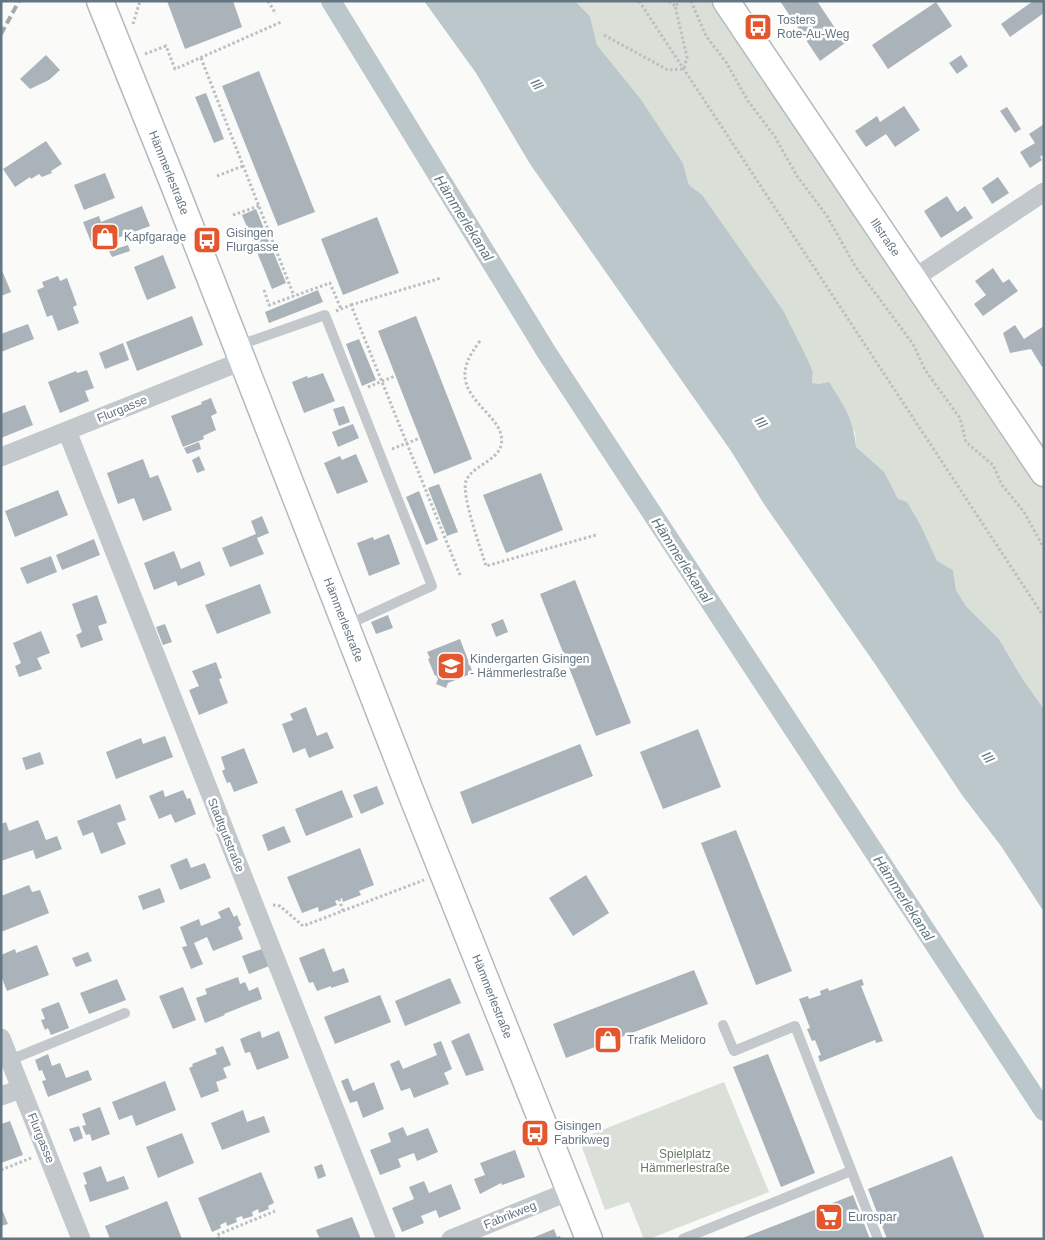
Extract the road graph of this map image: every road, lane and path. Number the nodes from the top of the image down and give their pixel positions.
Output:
1 (100, 1) edge
2 (268, 1) edge
3 (639, 1) edge
4 (669, 1) edge
5 (681, 1) edge
6 (691, 1) edge
7 (726, 1) edge
8 (675, 6) junction
9 (276, 14) dead end
10 (281, 22) dead end
11 (604, 35) dead end
12 (201, 58) junction
13 (124, 62) junction
14 (684, 69) junction
15 (243, 166) junction
16 (217, 176) dead end
17 (1044, 192) edge
18 (259, 206) junction
19 (233, 216) dead end
20 (441, 278) dead end
21 (913, 279) junction
22 (264, 290) dead end
23 (294, 296) junction
24 (351, 305) junction
25 (341, 309) junction
26 (325, 315) junction
27 (480, 341) dead end
28 (240, 354) junction
29 (395, 376) dead end
30 (382, 382) junction
31 (67, 431) junction
32 (420, 438) dead end
33 (407, 443) junction
34 (1, 457) edge
35 (1044, 473) edge
36 (596, 535) dead end
37 (1044, 548) edge
38 (460, 575) dead end
39 (1044, 617) edge
40 (346, 625) junction
41 (443, 873) junction
42 (339, 899) dead end
43 (255, 908) junction
44 (344, 910) junction
45 (125, 1013) dead end
46 (724, 1025) dead end
47 (1, 1038) edge
48 (10, 1060) junction
49 (21, 1089) junction
50 (1, 1096) edge
51 (46, 1152) junction
52 (1, 1170) edge
53 (851, 1171) junction
54 (570, 1191) junction
55 (275, 1210) dead end
56 (485, 1232) edge
57 (81, 1239) edge
58 (218, 1239) edge
59 (386, 1239) edge
60 (451, 1239) edge
61 (589, 1239) edge
62 (683, 1239) edge
63 (878, 1239) edge

1 - 13 street, Hämmerlestraße
2 - 9 path
3 - 14 path
4 - 8 path
5 - 8 path
6 - 37 path
7 - 21 street, Illstraße
8 - 14 path
10 - 12 path
11 - 14 path
12 - 13 path
12 - 15 path
13 - 28 street, Hämmerlestraße
14 - 39 path
15 - 16 path
15 - 18 path
17 - 21 street
18 - 19 path
18 - 23 path
20 - 24 path
21 - 35 street, Illstraße
22 - 23 path
23 - 25 path
24 - 25 path
24 - 30 path
25 - 26 path
26 - 28 lane
26 - 40 lane
27 - 36 path
28 - 31 street, Flurgasse
28 - 40 street, Hämmerlestraße
29 - 30 path
30 - 33 path
31 - 34 street, Flurgasse
31 - 43 street, Stadtgutstraße
32 - 33 path
33 - 38 path
40 - 41 street, Hämmerlestraße
41 - 44 path
41 - 54 street, Hämmerlestraße
42 - 44 path
43 - 44 path
43 - 59 street, Stadtgutstraße
45 - 48 lane
46 - 53 lane
47 - 48 street, Flurgasse
48 - 49 street, Flurgasse
49 - 50 street
49 - 51 street, Flurgasse
51 - 52 path
51 - 57 street, Flurgasse
53 - 62 lane
53 - 63 lane
54 - 56 street, Fabrikweg
54 - 61 street, Hämmerlestraße
55 - 58 path
56 - 60 street, Fabrikweg

